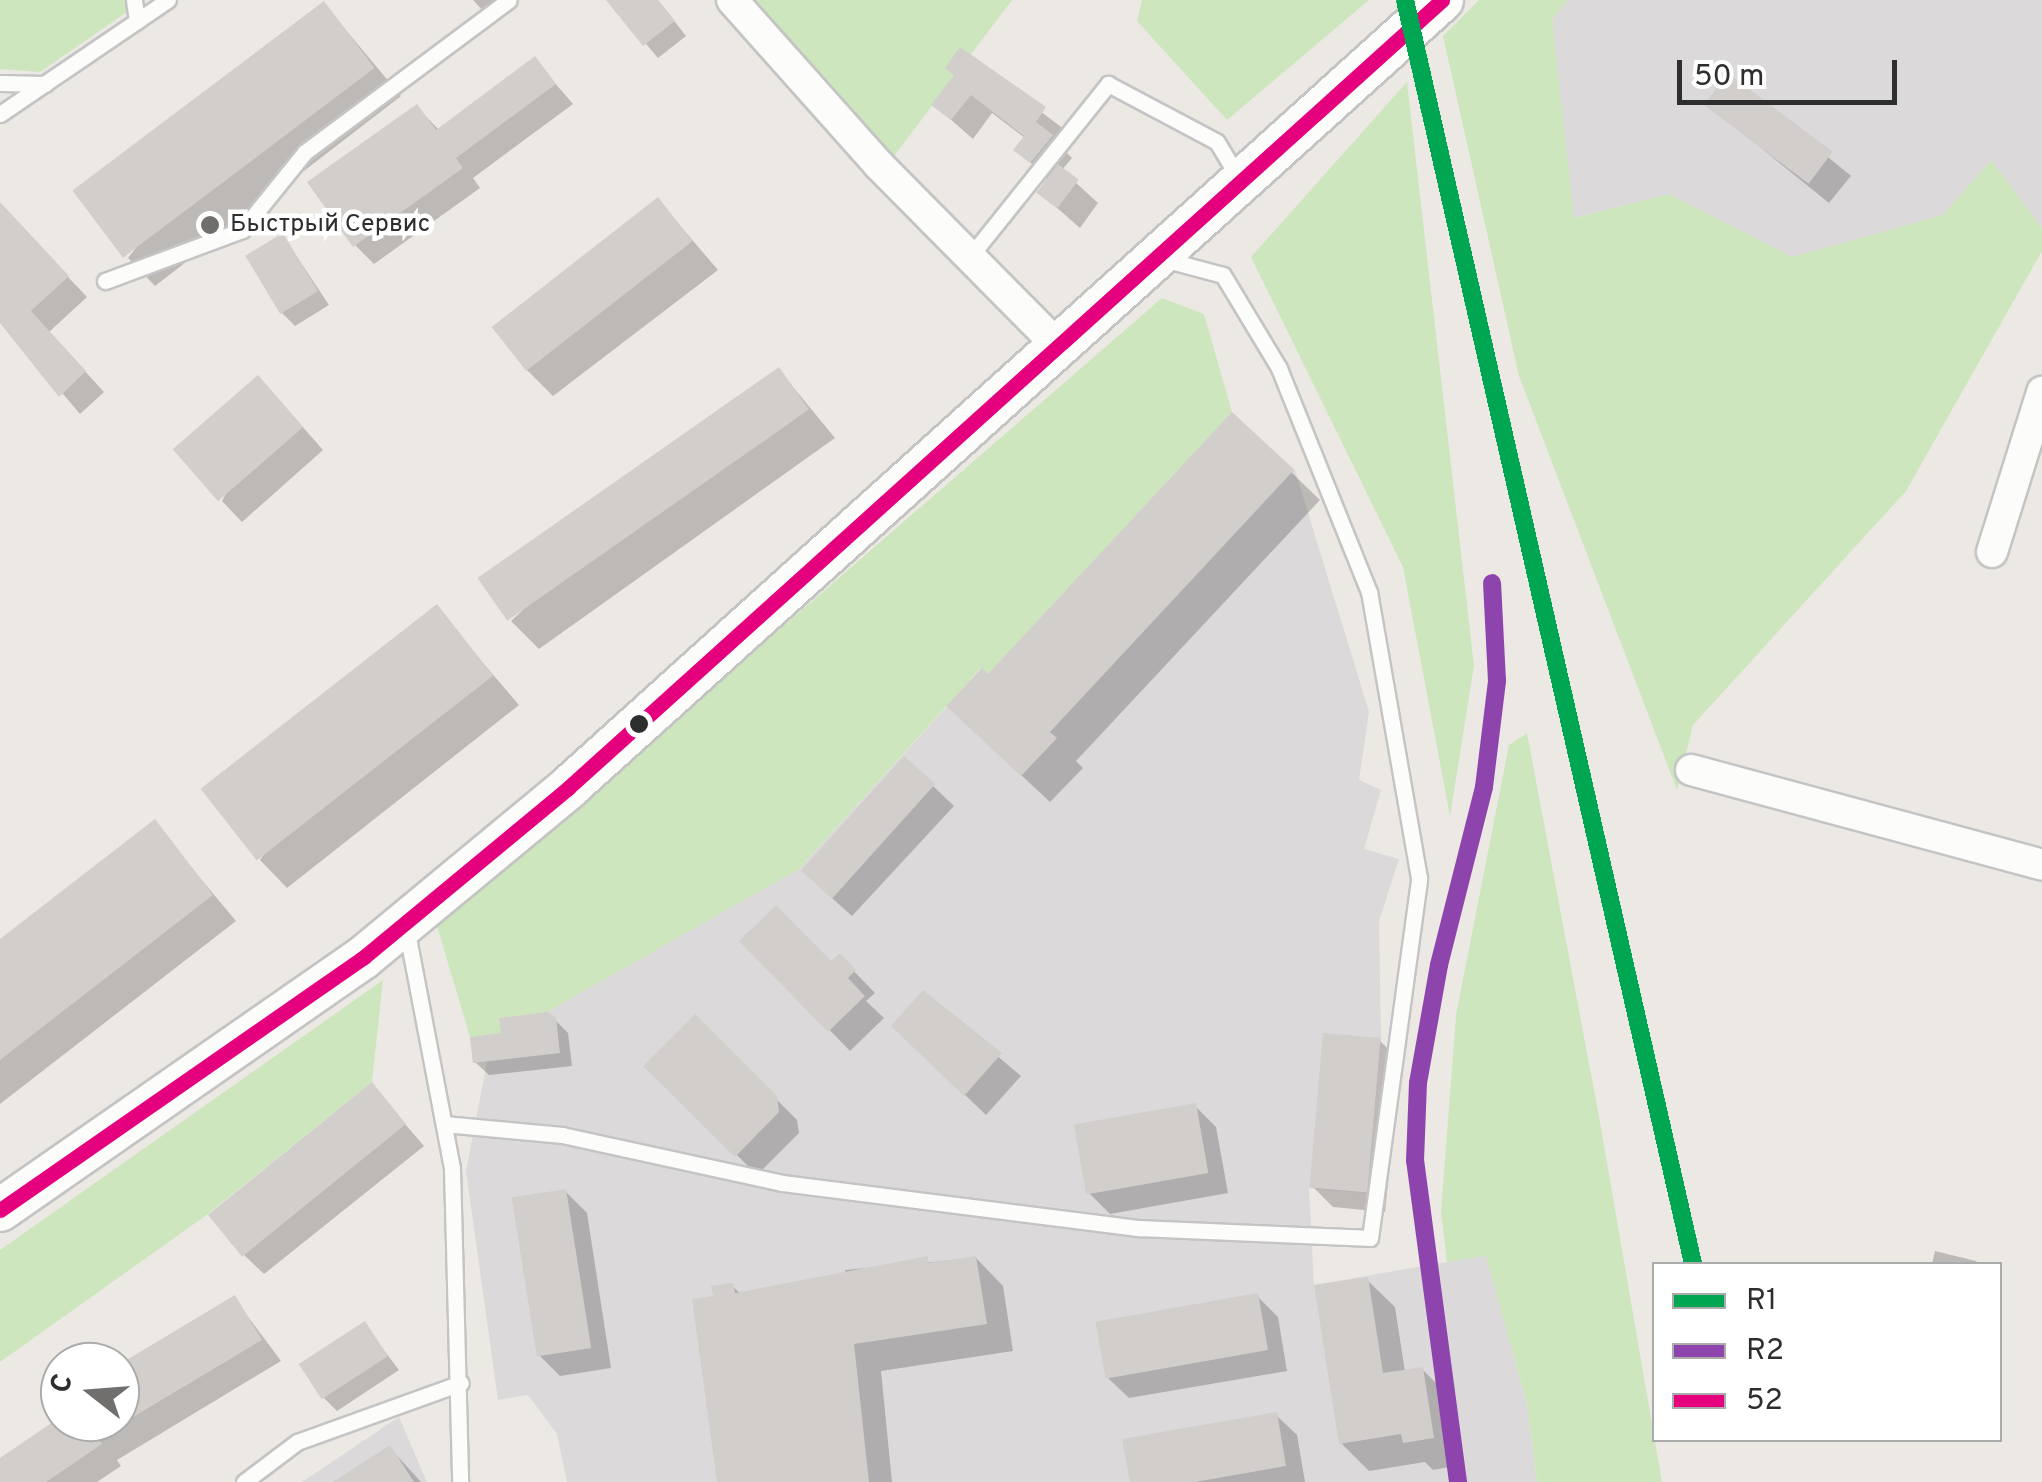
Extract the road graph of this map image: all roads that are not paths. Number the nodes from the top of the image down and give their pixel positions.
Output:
1 (134, 0) edge
2 (168, 0) edge
3 (510, 0) edge
4 (732, 0) edge
5 (1442, 0) edge
6 (137, 21) junction
7 (0, 83) edge
8 (45, 84) junction
9 (0, 114) edge
10 (1242, 185) junction
11 (972, 254) junction
12 (1159, 258) junction
13 (105, 281) dead end
14 (1060, 347) junction
15 (2042, 392) edge
16 (1992, 552) dead end
17 (1691, 770) dead end
18 (2042, 865) edge
19 (405, 923) junction
20 (444, 1124) junction
21 (0, 1210) edge
22 (461, 1383) junction
23 (244, 1482) edge
24 (460, 1482) edge

1 - 6 lane
2 - 6 lane
3 - 13 lane
4 - 11 street
5 - 10 main road
6 - 8 lane
7 - 8 lane
8 - 9 lane
10 - 11 lane
10 - 12 main road
11 - 14 street
12 - 14 main road
12 - 20 lane
14 - 19 main road
15 - 16 street
17 - 18 street
19 - 20 lane
19 - 21 main road
20 - 22 lane
22 - 23 lane
22 - 24 lane

